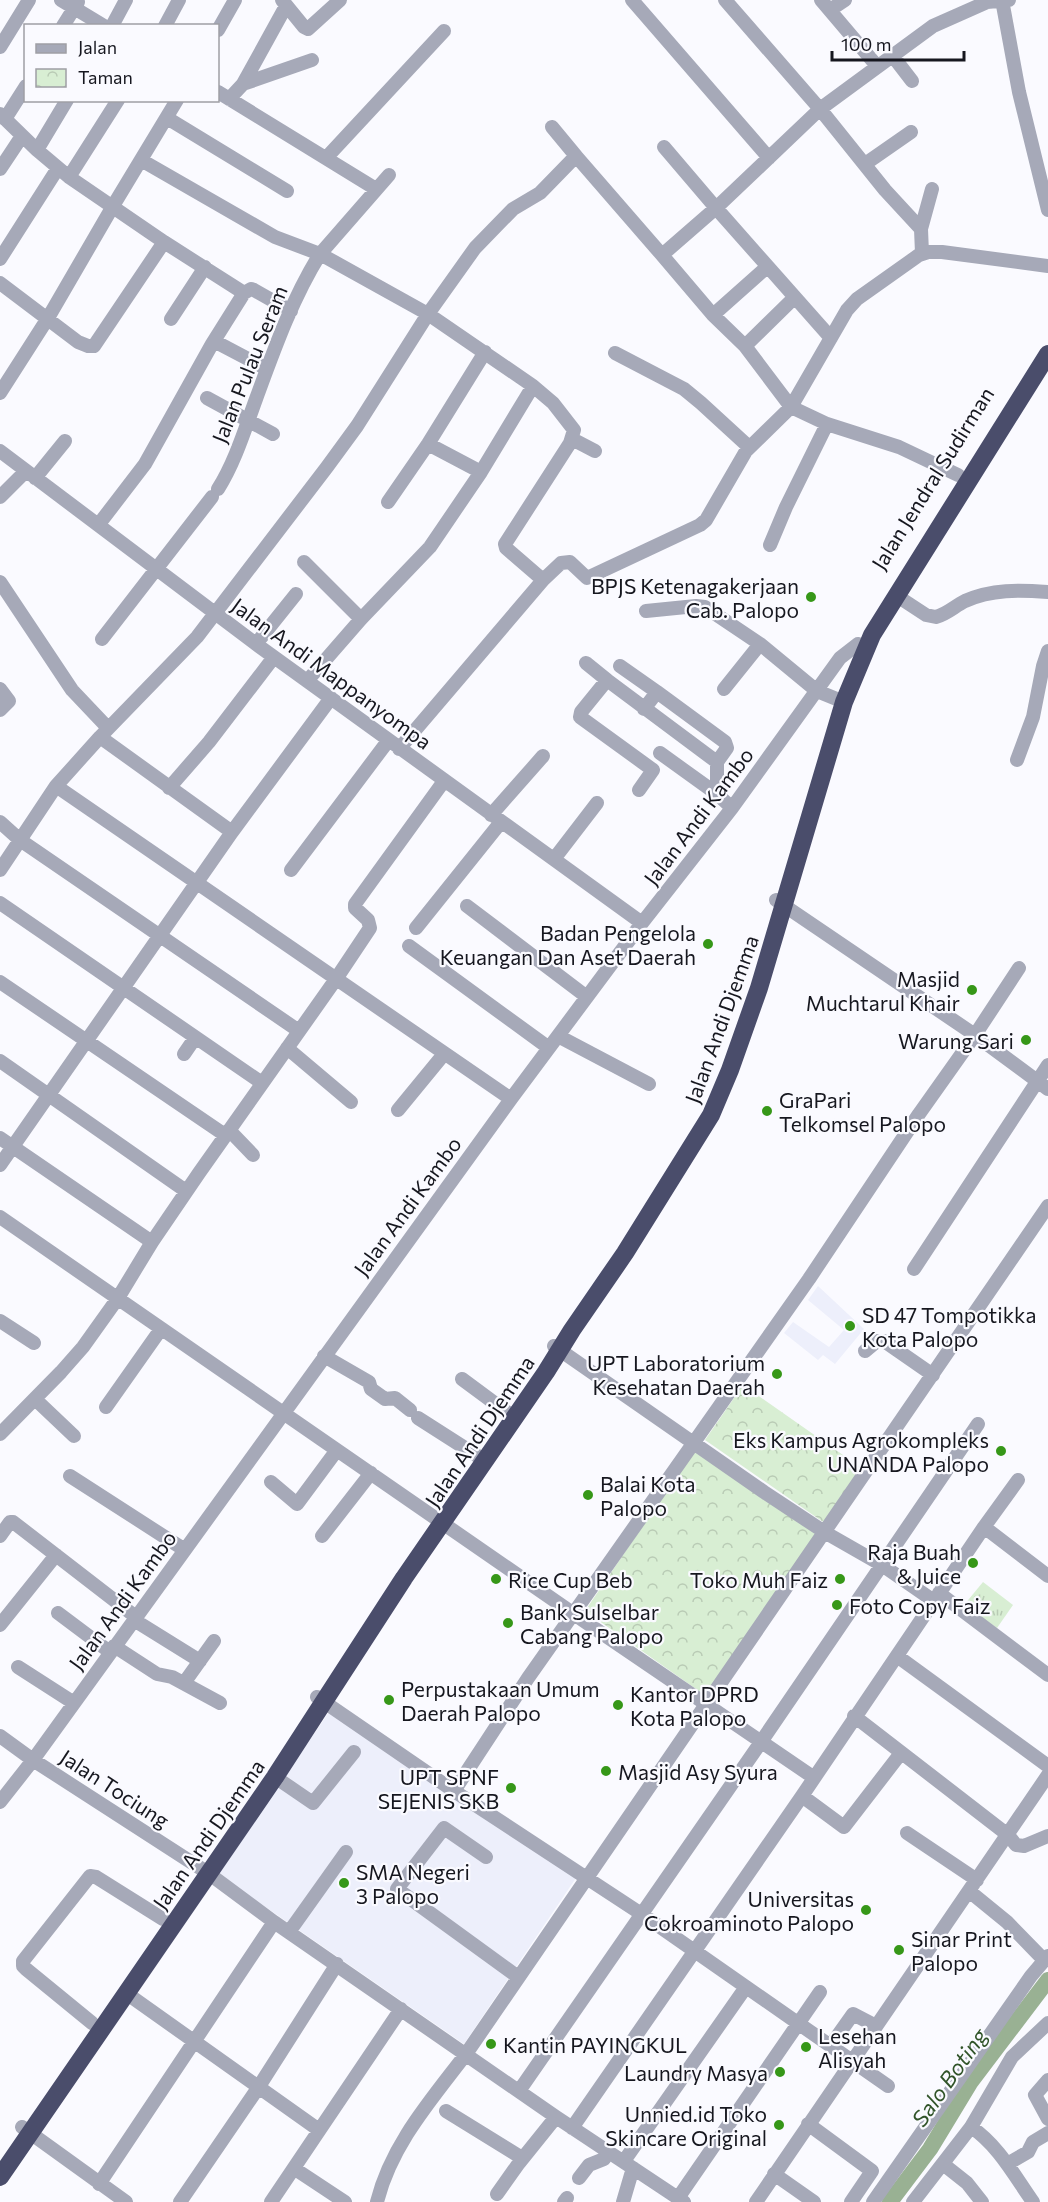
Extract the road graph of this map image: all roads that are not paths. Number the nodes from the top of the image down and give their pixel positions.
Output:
1 (29, 0) edge
2 (62, 0) edge
3 (126, 0) edge
4 (180, 0) edge
5 (235, 0) edge
6 (340, 0) edge
7 (632, 0) edge
8 (725, 0) edge
9 (845, 0) edge
10 (1002, 0) edge
11 (1008, 0) edge
12 (284, 3) edge
13 (76, 4) edge
14 (825, 5) edge
15 (64, 24) edge
16 (101, 24) edge
17 (113, 24) edge
18 (166, 24) edge
19 (219, 28) edge
20 (444, 31) dead end
21 (0, 47) edge
22 (892, 55) junction
23 (312, 60) dead end
24 (877, 66) junction
25 (912, 81) dead end
26 (243, 84) junction
27 (24, 89) edge
28 (223, 95) edge
29 (66, 102) edge
30 (117, 102) edge
31 (176, 102) edge
32 (820, 109) junction
33 (2, 117) edge
34 (167, 118) junction
35 (552, 127) dead end
36 (911, 132) dead end
37 (22, 136) junction
38 (664, 147) dead end
39 (37, 150) junction
40 (576, 156) junction
41 (326, 158) junction
42 (769, 158) junction
43 (141, 160) junction
44 (865, 164) junction
45 (0, 169) edge
46 (64, 173) junction
47 (389, 175) dead end
48 (376, 189) junction
49 (932, 189) dead end
50 (287, 191) dead end
51 (112, 206) junction
52 (716, 208) junction
53 (1048, 210) edge
54 (921, 229) junction
55 (164, 242) junction
56 (922, 253) junction
57 (320, 254) junction
58 (662, 255) junction
59 (0, 259) edge
60 (1048, 266) edge
61 (205, 267) junction
62 (767, 267) junction
63 (0, 283) edge
64 (244, 293) junction
65 (794, 298) junction
66 (291, 311) junction
67 (428, 314) junction
68 (713, 315) junction
69 (48, 318) junction
70 (171, 319) dead end
71 (831, 338) junction
72 (1048, 338) edge
73 (214, 341) junction
74 (745, 346) junction
75 (485, 352) junction
76 (615, 354) dead end
77 (1048, 354) edge
78 (267, 369) junction
79 (533, 386) junction
80 (0, 393) edge
81 (207, 398) dead end
82 (791, 407) junction
83 (248, 421) junction
84 (827, 423) junction
85 (273, 434) dead end
86 (572, 439) junction
87 (65, 441) dead end
88 (428, 444) junction
89 (749, 447) junction
90 (0, 451) edge
91 (595, 451) dead end
92 (481, 472) junction
93 (30, 474) junction
94 (958, 475) junction
95 (0, 497) edge
96 (388, 502) dead end
97 (99, 524) junction
98 (770, 545) dead end
99 (304, 562) dead end
100 (157, 569) junction
101 (543, 580) junction
102 (0, 582) edge
103 (1048, 592) edge
104 (296, 594) dead end
105 (897, 596) junction
106 (646, 611) dead end
107 (216, 613) junction
108 (361, 619) junction
109 (102, 639) dead end
110 (256, 644) junction
111 (760, 644) junction
112 (862, 645) junction
113 (1048, 651) edge
114 (274, 657) junction
115 (586, 663) dead end
116 (620, 666) dead end
117 (1046, 668) edge
118 (607, 680) junction
119 (308, 681) junction
120 (0, 688) edge
121 (724, 688) dead end
122 (818, 691) junction
123 (657, 692) junction
124 (331, 698) junction
125 (840, 701) junction
126 (644, 709) junction
127 (0, 710) edge
128 (104, 733) junction
129 (394, 745) junction
130 (660, 753) dead end
131 (543, 756) dead end
132 (1017, 760) dead end
133 (717, 762) junction
134 (444, 782) junction
135 (56, 786) junction
136 (169, 788) junction
137 (639, 790) dead end
138 (717, 794) junction
139 (597, 803) dead end
140 (732, 808) junction
141 (496, 819) junction
142 (0, 822) edge
143 (232, 832) junction
144 (20, 840) junction
145 (554, 859) junction
146 (0, 870) edge
147 (291, 870) dead end
148 (196, 884) junction
149 (780, 902) junction
150 (0, 903) edge
151 (467, 906) dead end
152 (642, 923) junction
153 (417, 928) dead end
154 (159, 936) junction
155 (409, 946) dead end
156 (1019, 968) dead end
157 (336, 980) junction
158 (0, 982) edge
159 (124, 989) junction
160 (587, 998) junction
161 (299, 1031) junction
162 (975, 1035) junction
163 (558, 1036) junction
164 (195, 1038) junction
165 (86, 1043) junction
166 (287, 1048) junction
167 (549, 1048) junction
168 (184, 1054) dead end
169 (444, 1054) junction
170 (0, 1061) edge
171 (1048, 1065) edge
172 (262, 1083) junction
173 (649, 1084) dead end
174 (1042, 1085) edge
175 (49, 1096) junction
176 (511, 1099) junction
177 (351, 1102) dead end
178 (398, 1110) dead end
179 (227, 1133) junction
180 (0, 1138) edge
181 (13, 1148) junction
182 (253, 1155) dead end
183 (0, 1165) edge
184 (186, 1191) junction
185 (1048, 1206) edge
186 (0, 1217) edge
187 (152, 1242) junction
188 (914, 1269) dead end
189 (118, 1298) junction
190 (1, 1323) edge
191 (161, 1329) junction
192 (34, 1343) dead end
193 (557, 1347) junction
194 (865, 1352) dead end
195 (324, 1356) junction
196 (933, 1375) junction
197 (462, 1379) dead end
198 (35, 1399) junction
199 (106, 1407) dead end
200 (284, 1412) junction
201 (508, 1413) junction
202 (978, 1424) dead end
203 (0, 1434) edge
204 (74, 1436) dead end
205 (693, 1441) junction
206 (338, 1450) junction
207 (479, 1457) junction
208 (371, 1473) junction
209 (70, 1476) dead end
210 (1018, 1480) dead end
211 (270, 1482) dead end
212 (439, 1521) junction
213 (984, 1527) junction
214 (826, 1533) junction
215 (0, 1536) edge
216 (322, 1536) dead end
217 (185, 1550) junction
218 (56, 1555) junction
219 (882, 1565) junction
220 (1048, 1576) edge
221 (936, 1597) junction
222 (58, 1613) dead end
223 (574, 1613) junction
224 (135, 1619) junction
225 (0, 1625) edge
226 (213, 1641) dead end
227 (112, 1649) junction
228 (897, 1656) junction
229 (200, 1661) junction
230 (18, 1667) dead end
231 (1048, 1675) edge
232 (184, 1683) junction
233 (321, 1699) junction
234 (74, 1702) junction
235 (220, 1703) dead end
236 (706, 1704) junction
237 (854, 1716) junction
238 (0, 1736) edge
239 (762, 1742) junction
240 (354, 1752) dead end
241 (901, 1753) junction
242 (33, 1760) junction
243 (1048, 1766) edge
244 (1048, 1775) edge
245 (275, 1777) junction
246 (813, 1777) junction
247 (454, 1791) junction
248 (802, 1796) junction
249 (0, 1802) edge
250 (907, 1833) dead end
251 (1008, 1835) junction
252 (1048, 1836) edge
253 (346, 1852) dead end
254 (486, 1857) dead end
255 (205, 1871) junction
256 (587, 1877) junction
257 (973, 1886) junction
258 (643, 1915) junction
259 (163, 1919) junction
260 (274, 1922) junction
261 (289, 1932) junction
262 (694, 1951) junction
263 (1046, 1958) edge
264 (337, 1964) junction
265 (518, 1977) junction
266 (747, 1987) junction
267 (820, 1992) dead end
268 (126, 1993) junction
269 (401, 2009) junction
270 (92, 2023) junction
271 (1048, 2023) edge
272 (798, 2024) junction
273 (876, 2026) junction
274 (193, 2040) junction
275 (831, 2045) junction
276 (466, 2054) junction
277 (851, 2061) junction
278 (1048, 2080) edge
279 (888, 2086) dead end
280 (258, 2088) junction
281 (519, 2091) junction
282 (446, 2111) dead end
283 (556, 2117) junction
284 (1048, 2119) edge
285 (808, 2124) junction
286 (971, 2127) junction
287 (572, 2128) junction
288 (26, 2130) junction
289 (319, 2130) junction
290 (1048, 2133) edge
291 (609, 2152) junction
292 (0, 2158) edge
293 (522, 2158) junction
294 (943, 2164) junction
295 (1007, 2164) junction
296 (629, 2165) junction
297 (295, 2169) junction
298 (872, 2171) junction
299 (774, 2174) junction
300 (0, 2177) edge
301 (579, 2178) dead end
302 (887, 2181) junction
303 (99, 2184) junction
304 (497, 2194) dead end
305 (681, 2200) edge
306 (126, 2202) edge
307 (180, 2202) edge
308 (271, 2202) edge
309 (345, 2202) edge
310 (377, 2202) edge
311 (623, 2202) edge
312 (756, 2202) edge
313 (814, 2202) edge
314 (851, 2202) edge
315 (873, 2202) edge
316 (913, 2202) edge
317 (982, 2202) edge
318 (1033, 2202) edge

1 - 21 street
2 - 13 street
3 - 17 street
4 - 18 street
5 - 19 street
6 - 12 street
7 - 42 street
8 - 32 street
9 - 14 street
10 - 11 street
10 - 22 street
10 - 53 street
12 - 26 street
13 - 15 street
13 - 16 street
14 - 24 street
20 - 41 street
22 - 24 street
22 - 25 street
23 - 26 street
24 - 32 street
26 - 28 street
27 - 33 street
28 - 41 street
29 - 39 street
30 - 46 street
31 - 34 street
32 - 42 street
32 - 44 street
33 - 37 street
34 - 43 street
34 - 50 street
35 - 40 street
36 - 44 street
37 - 39 street
37 - 45 street
38 - 52 street
39 - 46 street
40 - 58 street
40 - 67 street
41 - 48 street
42 - 52 street
43 - 51 street
43 - 57 street
44 - 54 street
46 - 51 street
46 - 59 street
47 - 48 street, Jalan Pulau Seram
48 - 57 street, Jalan Pulau Seram
49 - 54 street
51 - 55 street
51 - 69 street
52 - 58 street
52 - 62 street
54 - 56 street
55 - 61 street
55 - 69 street
56 - 60 street
56 - 71 street
57 - 66 street, Jalan Pulau Seram
57 - 67 street
58 - 68 street
61 - 64 street
61 - 70 street
62 - 65 street
62 - 68 street
63 - 69 street
64 - 66 street
64 - 73 street
65 - 71 street
65 - 74 street
66 - 78 street, Jalan Pulau Seram
67 - 75 street
67 - 107 street
68 - 74 street
69 - 80 street
71 - 82 street
72 - 94 highway, Jalan Jendral Sudirman
73 - 78 street
73 - 97 street
74 - 82 street
75 - 79 street
75 - 88 street
76 - 89 street
77 - 105 highway, Jalan Jendral Sudirman
78 - 83 street, Jalan Pulau Seram
79 - 86 street
79 - 92 street
81 - 83 street
82 - 84 street
82 - 89 street
83 - 85 street
83 - 100 street, Jalan Pulau Seram
84 - 94 street
84 - 98 street
86 - 91 street
86 - 101 street
87 - 93 street
88 - 92 street
88 - 96 street
89 - 101 street
90 - 93 street, Jalan Andi Mappanyompa
92 - 108 street
93 - 95 street
93 - 97 street, Jalan Andi Mappanyompa
94 - 112 highway, Jalan Jendral Sudirman
97 - 100 street, Jalan Andi Mappanyompa
99 - 108 street
100 - 107 street, Jalan Andi Mappanyompa
100 - 109 street, Jalan Pulau Seram
101 - 129 street
102 - 128 street
103 - 105 street
104 - 110 street
105 - 112 highway, Jalan Jendral Sudirman
106 - 111 street
107 - 110 street, Jalan Andi Mappanyompa
107 - 128 street
108 - 119 street
110 - 114 street, Jalan Andi Mappanyompa
111 - 121 street
111 - 122 street
112 - 122 street, Jalan Andi Kambo
112 - 125 highway, Jalan Andi Djemma
113 - 117 street
114 - 119 street, Jalan Andi Mappanyompa
114 - 136 street
115 - 118 street
116 - 123 street
117 - 132 street
118 - 126 street
118 - 137 street
119 - 124 street, Jalan Andi Mappanyompa
120 - 127 street
122 - 125 street
122 - 140 street, Jalan Andi Kambo
123 - 126 street
123 - 133 street
124 - 129 street, Jalan Andi Mappanyompa
124 - 143 street
125 - 149 highway, Jalan Andi Djemma
126 - 133 street
128 - 135 street
128 - 136 street
129 - 134 street, Jalan Andi Mappanyompa
129 - 147 street
130 - 138 street
131 - 141 street
133 - 138 street
134 - 141 street, Jalan Andi Mappanyompa
134 - 157 street
135 - 144 street
135 - 148 street
136 - 143 street
138 - 140 street
139 - 145 street
140 - 152 street, Jalan Andi Kambo
141 - 145 street, Jalan Andi Mappanyompa
141 - 153 street
142 - 144 street
143 - 148 street
144 - 146 street
144 - 154 street
145 - 152 street, Jalan Andi Mappanyompa
148 - 154 street
148 - 157 street
149 - 162 street
149 - 193 highway, Jalan Andi Djemma
150 - 159 street
151 - 160 street
152 - 160 street, Jalan Andi Kambo
154 - 159 street
154 - 161 street
155 - 167 street
156 - 162 street
157 - 161 street
157 - 169 street
158 - 165 street
159 - 164 street
159 - 165 street
160 - 163 street, Jalan Andi Kambo
161 - 166 street
162 - 174 street
162 - 205 street
163 - 167 street, Jalan Andi Kambo
163 - 173 street
164 - 168 street
164 - 172 street
165 - 175 street
165 - 179 street
166 - 172 street
166 - 177 street
167 - 176 street, Jalan Andi Kambo
169 - 176 street
169 - 178 street
170 - 175 street
171 - 174 street
172 - 179 street
174 - 188 street
175 - 181 street
175 - 184 street
176 - 195 street, Jalan Andi Kambo
179 - 182 street
179 - 184 street
180 - 181 street
181 - 183 street
181 - 187 street
184 - 187 street
185 - 196 street
186 - 189 street
187 - 189 street
189 - 191 street
189 - 198 street
190 - 192 street
191 - 199 street
191 - 200 street
193 - 201 highway, Jalan Andi Djemma
193 - 205 street
193 - 212 highway, Jalan Andi Djemma
194 - 196 street
195 - 200 street, Jalan Andi Kambo
195 - 207 street
196 - 214 street
197 - 201 street
198 - 203 street
198 - 204 street
200 - 206 street
200 - 217 street, Jalan Andi Kambo
201 - 207 highway, Jalan Andi Djemma
202 - 219 street
205 - 214 street
205 - 223 street
206 - 208 street
206 - 211 street
207 - 212 highway, Jalan Andi Djemma
208 - 212 street
208 - 216 street
209 - 217 street
210 - 213 street
212 - 223 street
212 - 233 highway, Jalan Andi Djemma
213 - 220 street
213 - 221 street
214 - 219 street
214 - 236 street
215 - 218 street
217 - 224 street, Jalan Andi Kambo
218 - 224 street
218 - 225 street
219 - 221 street
219 - 239 street
221 - 228 street
221 - 231 street
222 - 227 street
223 - 236 street
223 - 247 street
224 - 227 street, Jalan Andi Kambo
224 - 229 street
226 - 229 street
227 - 232 street
227 - 234 street, Jalan Andi Kambo
228 - 237 street
228 - 243 street
229 - 232 street
230 - 234 street
232 - 235 street
233 - 245 highway, Jalan Andi Djemma
233 - 247 street
233 - 255 highway, Jalan Andi Djemma
234 - 242 street, Jalan Andi Kambo
236 - 239 street
236 - 256 street
237 - 241 street
237 - 246 street
238 - 242 street, Jalan Tociung
239 - 246 street
239 - 258 street
240 - 245 street
241 - 248 street
241 - 251 street
242 - 249 street, Jalan Andi Kambo
242 - 255 street, Jalan Tociung
244 - 251 street
245 - 255 highway, Jalan Andi Djemma
246 - 248 street
247 - 256 street
248 - 262 street
250 - 257 street
251 - 252 street
251 - 257 street
253 - 261 street
254 - 265 street
255 - 259 highway, Jalan Andi Djemma
255 - 260 street, Jalan Tociung
255 - 268 highway, Jalan Andi Djemma
256 - 258 street
256 - 265 street
257 - 263 street
257 - 273 street
258 - 262 street
258 - 281 street
259 - 270 highway, Jalan Andi Djemma
259 - 270 street
260 - 261 street, Jalan Tociung
260 - 274 street
261 - 264 street, Jalan Tociung
262 - 266 street
262 - 287 street
263 - 302 street
264 - 269 street, Jalan Tociung
264 - 280 street
265 - 276 street
266 - 272 street
266 - 296 street
267 - 272 street
268 - 274 street
268 - 288 highway, Jalan Andi Djemma
269 - 276 street, Jalan Tociung
269 - 289 street
270 - 288 highway, Jalan Andi Djemma
271 - 286 street
272 - 275 street
272 - 305 street
273 - 275 street
273 - 277 street
274 - 280 street
274 - 303 street
275 - 277 street
276 - 281 street, Jalan Tociung
276 - 310 street
277 - 279 street
277 - 285 street
278 - 284 street
280 - 289 street
280 - 307 street
281 - 283 street, Jalan Tociung
282 - 293 street
283 - 287 street, Jalan Tociung
283 - 293 street
285 - 298 street
285 - 299 street
286 - 294 street
286 - 295 street
287 - 291 street, Jalan Tociung
288 - 292 highway, Jalan Andi Djemma
288 - 300 highway, Jalan Andi Djemma
288 - 303 street
289 - 297 street
290 - 295 street
291 - 296 street, Jalan Tociung
291 - 301 street
293 - 304 street
294 - 316 street
294 - 317 street
295 - 318 street
296 - 305 street, Jalan Tociung
296 - 311 street
297 - 308 street
297 - 309 street
298 - 302 street
298 - 314 street
299 - 312 street
299 - 313 street
302 - 315 street
303 - 306 street

